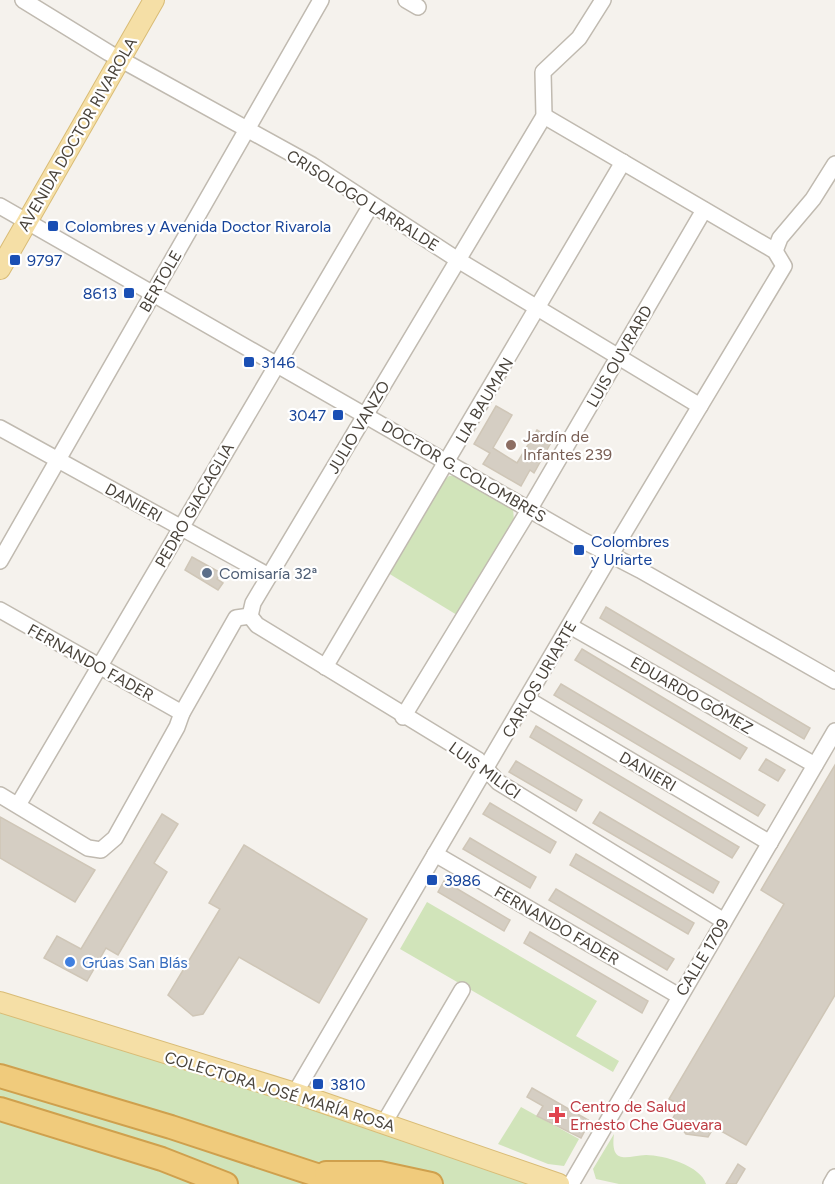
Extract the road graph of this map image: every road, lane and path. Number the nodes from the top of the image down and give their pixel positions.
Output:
1 (23, 0) edge
2 (139, 0) edge
3 (154, 0) edge
4 (321, 0) edge
5 (603, 0) edge
6 (115, 56) junction
7 (544, 116) junction
8 (247, 130) junction
9 (622, 162) junction
10 (835, 164) edge
11 (370, 205) junction
12 (704, 210) junction
13 (15, 214) edge
14 (0, 244) edge
15 (775, 251) junction
16 (458, 260) junction
17 (0, 269) edge
18 (153, 293) junction
19 (538, 308) junction
20 (619, 357) junction
21 (277, 364) junction
22 (700, 406) junction
23 (366, 414) junction
24 (0, 428) edge
25 (58, 460) junction
26 (447, 462) junction
27 (529, 510) junction
28 (181, 528) junction
29 (610, 556) junction
30 (0, 561) edge
31 (269, 576) junction
32 (0, 610) edge
33 (250, 616) junction
34 (570, 626) junction
35 (100, 667) junction
36 (325, 667) junction
37 (835, 681) edge
38 (527, 699) junction
39 (182, 713) junction
40 (403, 717) junction
41 (835, 731) edge
42 (814, 765) junction
43 (486, 769) junction
44 (0, 795) edge
45 (18, 805) junction
46 (770, 843) junction
47 (435, 854) junction
48 (724, 921) junction
49 (462, 990) dead end
50 (679, 996) junction
51 (0, 1002) edge
52 (0, 1076) edge
53 (295, 1093) junction
54 (0, 1109) edge
55 (384, 1123) junction
56 (162, 1159) junction
57 (313, 1172) junction
58 (835, 1177) edge
59 (207, 1184) edge
60 (226, 1184) edge
61 (344, 1184) edge
62 (431, 1184) edge
63 (559, 1184) edge
64 (571, 1184) edge
65 (831, 1184) edge

1 - 6 street, CRISOLOGO LARRALDE
2 - 6 main road, AVENIDA DOCTOR RIVAROLA
3 - 6 main road, AVENIDA DOCTOR RIVAROLA
4 - 8 street, BERTOLE
5 - 7 street
6 - 8 street, CRISOLOGO LARRALDE
6 - 13 main road, AVENIDA DOCTOR RIVAROLA
7 - 9 street
7 - 16 street, JULIO VANZO
8 - 11 street, CRISOLOGO LARRALDE
8 - 18 street, BERTOLE
9 - 12 street
9 - 19 street, LIA BAUMAN
10 - 15 street
11 - 16 street, CRISOLOGO LARRALDE
11 - 21 street, PEDRO GIACAGLIA
12 - 15 street
12 - 20 street, LUIS OUVRARD
13 - 14 main road, AVENIDA DOCTOR RIVAROLA
13 - 17 main road, AVENIDA DOCTOR RIVAROLA
13 - 18 street, DOCTOR G. COLOMBRES
15 - 22 street, CARLOS URIARTE
16 - 19 street, CRISOLOGO LARRALDE
16 - 23 street, JULIO VANZO
18 - 21 street, DOCTOR G. COLOMBRES
18 - 25 street, BERTOLE
19 - 20 street, CRISOLOGO LARRALDE
19 - 26 street, LIA BAUMAN
20 - 22 street, CRISOLOGO LARRALDE
20 - 27 street, LUIS OUVRARD
21 - 23 street, DOCTOR G. COLOMBRES
21 - 28 street, PEDRO GIACAGLIA
22 - 29 street, CARLOS URIARTE
23 - 26 street, DOCTOR G. COLOMBRES
23 - 31 street, JULIO VANZO
24 - 25 street, DANIERI
25 - 28 street, DANIERI
25 - 30 street, BERTOLE
26 - 27 street, DOCTOR G. COLOMBRES
26 - 36 street, LIA BAUMAN
27 - 29 street, DOCTOR G. COLOMBRES
27 - 40 street, LUIS OUVRARD
28 - 31 street, DANIERI
28 - 35 street, PEDRO GIACAGLIA
29 - 34 street, CARLOS URIARTE
29 - 37 street, DOCTOR G. COLOMBRES
31 - 33 street, JULIO VANZO
32 - 35 street, FERNANDO FADER
33 - 36 street, LUIS MILICI
33 - 39 street
34 - 38 street, CARLOS URIARTE
34 - 42 street, EDUARDO GÓMEZ
35 - 39 street, FERNANDO FADER
35 - 45 street, PEDRO GIACAGLIA
36 - 40 street, LUIS MILICI
38 - 43 street, CARLOS URIARTE
38 - 46 street, DANIERI
39 - 45 street
40 - 43 street, LUIS MILICI
41 - 42 street, CALLE 1709
42 - 46 street, CALLE 1709
43 - 47 street, CARLOS URIARTE
43 - 48 street, LUIS MILICI
44 - 45 street
46 - 48 street, CALLE 1709
47 - 50 street, FERNANDO FADER
47 - 53 street, CARLOS URIARTE
48 - 50 street, CALLE 1709
49 - 55 street
50 - 64 street, CALLE 1709
51 - 53 main road, COLECTORA JOSÉ MARÍA ROSA
52 - 57 highway
53 - 55 main road, COLECTORA JOSÉ MARÍA ROSA
54 - 56 highway
55 - 63 main road, COLECTORA JOSÉ MARÍA ROSA
56 - 59 highway
56 - 60 highway
57 - 61 highway
57 - 62 highway
58 - 65 street

